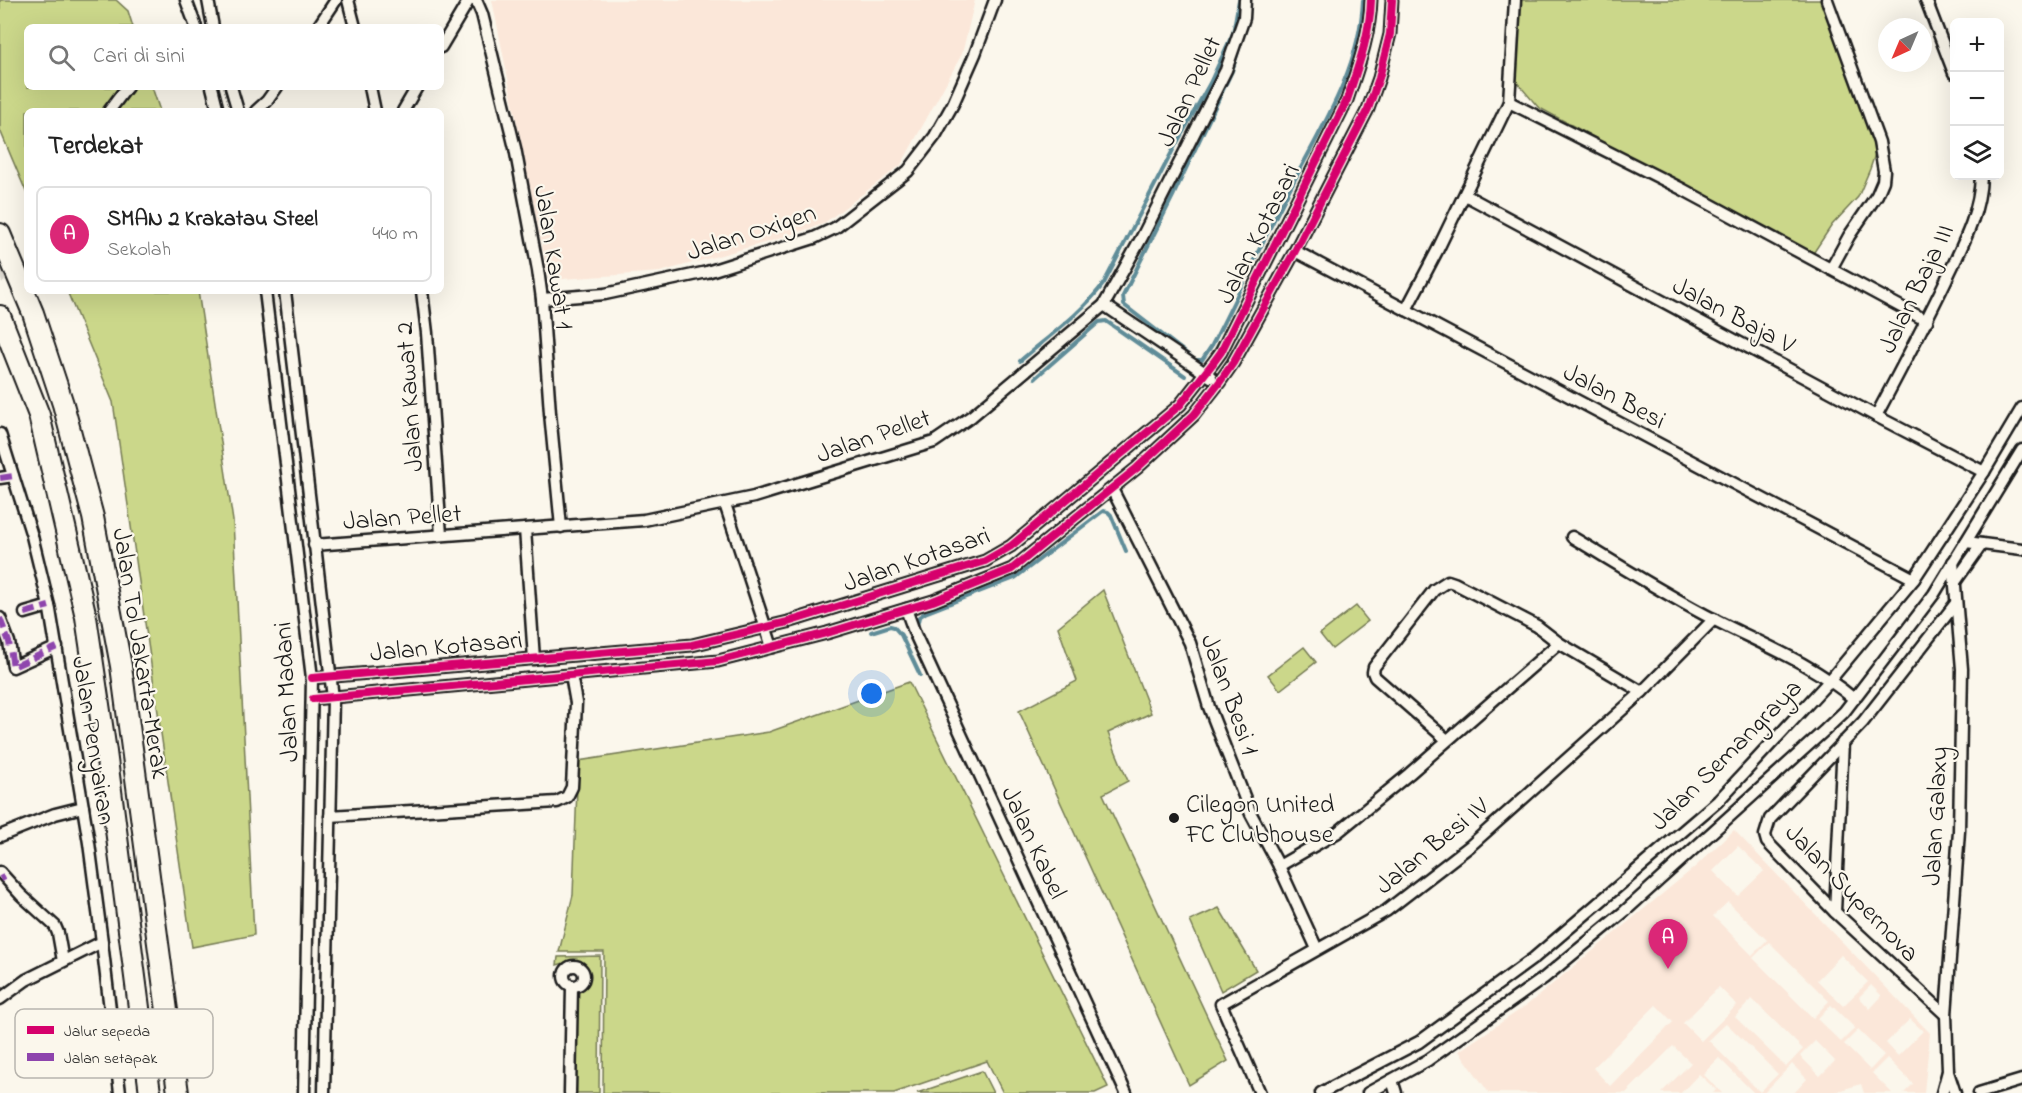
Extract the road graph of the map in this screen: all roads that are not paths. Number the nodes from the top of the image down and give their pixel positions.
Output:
1 (186, 0) edge
2 (207, 0) edge
3 (336, 0) edge
4 (348, 0) edge
5 (469, 0) edge
6 (476, 0) edge
7 (995, 0) edge
8 (1245, 0) edge
9 (1371, 0) edge
10 (1392, 0) edge
11 (1515, 0) edge
12 (1827, 0) edge
13 (1926, 0) edge
14 (192, 24) edge
15 (213, 24) edge
16 (320, 24) edge
17 (354, 24) edge
18 (1368, 30) junction
19 (1390, 34) junction
20 (444, 42) edge
21 (1954, 72) edge
22 (125, 90) edge
23 (213, 90) edge
24 (232, 90) edge
25 (275, 90) edge
26 (371, 90) edge
27 (415, 90) edge
28 (1509, 102) junction
29 (112, 108) edge
30 (217, 108) edge
31 (237, 108) edge
32 (259, 108) edge
33 (374, 108) edge
34 (405, 108) edge
35 (1981, 180) edge
36 (1465, 195) junction
37 (0, 234) edge
38 (1295, 251) junction
39 (1831, 269) junction
40 (24, 291) edge
41 (25, 294) edge
42 (265, 294) edge
43 (285, 294) edge
44 (422, 294) edge
45 (542, 299) junction
46 (1104, 304) junction
47 (1406, 310) junction
48 (0, 316) edge
49 (1927, 321) junction
50 (1205, 373) junction
51 (1219, 383) junction
52 (2022, 408) edge
53 (1876, 416) junction
54 (0, 434) edge
55 (2022, 450) edge
56 (1984, 472) junction
57 (13, 476) junction
58 (0, 478) edge
59 (1112, 489) junction
60 (725, 504) junction
61 (561, 527) junction
62 (525, 529) junction
63 (441, 535) junction
64 (1572, 537) dead end
65 (1966, 542) junction
66 (1982, 544) junction
67 (314, 545) junction
68 (2022, 549) edge
69 (1953, 562) junction
70 (1914, 579) junction
71 (1955, 582) junction
72 (1956, 603) junction
73 (49, 606) junction
74 (25, 613) dead end
75 (907, 614) junction
76 (0, 618) edge
77 (1714, 619) junction
78 (766, 628) junction
79 (1559, 643) junction
80 (772, 647) junction
81 (57, 648) junction
82 (534, 659) junction
83 (571, 675) junction
84 (329, 676) junction
85 (312, 678) junction
86 (1831, 679) junction
87 (1642, 692) junction
88 (333, 698) junction
89 (313, 699) junction
90 (1854, 699) junction
91 (1447, 740) junction
92 (1843, 742) junction
93 (83, 807) junction
94 (330, 816) junction
95 (0, 836) edge
96 (1279, 866) junction
97 (1, 876) edge
98 (1835, 912) junction
99 (102, 942) junction
100 (1317, 949) junction
101 (63, 961) junction
102 (572, 986) dead end
103 (0, 999) edge
104 (110, 1009) edge
105 (139, 1009) edge
106 (167, 1009) edge
107 (1946, 1015) junction
108 (1948, 1071) junction
109 (118, 1078) edge
110 (148, 1078) edge
111 (176, 1078) edge
112 (1392, 1080) junction
113 (2022, 1080) edge
114 (120, 1093) edge
115 (150, 1093) edge
116 (178, 1093) edge
117 (304, 1093) edge
118 (324, 1093) edge
119 (570, 1093) edge
120 (1126, 1093) edge
121 (1260, 1093) edge
122 (1321, 1093) edge
123 (1368, 1093) edge
124 (1396, 1093) edge
125 (1942, 1093) edge
126 (1955, 1093) edge
127 (1979, 1093) edge

1 - 14 street
2 - 15 street
3 - 16 street
4 - 17 street
5 - 20 street
6 - 45 street, Jalan Kawat 1
7 - 45 street, Jalan Oxigen
8 - 46 street, Jalan Pellet
9 - 18 street, Jalan Kotasari
10 - 19 street, Jalan Kotasari
11 - 28 street
12 - 39 street
13 - 21 street
18 - 19 street
18 - 50 street, Jalan Kotasari
19 - 38 street, Jalan Kotasari
22 - 29 street
23 - 30 street
24 - 31 street
25 - 32 street
26 - 33 street
27 - 34 street
28 - 36 street
28 - 39 street
35 - 49 street, Jalan Baja III
36 - 47 street
36 - 53 street, Jalan Baja V
37 - 40 highway, Jalan Tol Jakarta–Merak
38 - 47 street, Jalan Besi
38 - 51 street, Jalan Kotasari
39 - 49 street
41 - 106 highway, Jalan Tol Jakarta–Merak
42 - 85 street, Jalan Madani
43 - 67 street, Jalan Madani
44 - 63 street, Jalan Kawat 2
45 - 61 street, Jalan Kawat 1
46 - 50 street
46 - 60 street, Jalan Pellet
47 - 70 street, Jalan Besi
48 - 105 highway, Jalan Tol Jakarta–Merak
49 - 53 street, Jalan Baja III
50 - 51 street
50 - 78 street, Jalan Kotasari
51 - 59 street, Jalan Kotasari
52 - 56 street, Jalan Semangraya
53 - 56 street, Jalan Baja V
54 - 57 street, Jalan Penyairan
55 - 65 street, Jalan Semangraya
56 - 70 street, Jalan Semangraya
57 - 58 street
57 - 73 street, Jalan Penyairan
59 - 75 street, Jalan Kotasari
59 - 96 street, Jalan Besi 1
60 - 61 street, Jalan Pellet
60 - 78 street
61 - 62 street, Jalan Pellet
62 - 63 street, Jalan Pellet
62 - 82 street
63 - 67 street, Jalan Pellet
64 - 77 street
65 - 66 street
65 - 69 street, Jalan Semangraya
66 - 68 street
66 - 71 street
67 - 84 street, Jalan Madani
69 - 71 street, Jalan Galaxy
69 - 90 street, Jalan Semangraya
70 - 86 street, Jalan Semangraya
71 - 72 street, Jalan Galaxy
72 - 92 street
72 - 107 street, Jalan Galaxy
73 - 74 street
73 - 81 street, Jalan Penyairan
75 - 80 street, Jalan Kotasari
75 - 120 street, Jalan Kabel
76 - 81 street
77 - 86 street
77 - 87 street, Jalan Besi IV
78 - 80 street
78 - 82 street, Jalan Kotasari
79 - 87 street
79 - 91 street
79 - 91 street
80 - 83 street, Jalan Kotasari
81 - 93 street, Jalan Penyairan
82 - 84 street, Jalan Kotasari
83 - 88 street, Jalan Kotasari
83 - 94 street
84 - 85 street, Jalan Kotasari
84 - 88 street, Jalan Madani
85 - 89 street, Jalan Madani
86 - 90 street
86 - 122 street, Jalan Semangraya
87 - 100 street, Jalan Besi IV
88 - 89 street, Jalan Kotasari
88 - 94 street, Jalan Madani
89 - 117 street, Jalan Madani
90 - 112 street, Jalan Semangraya
91 - 96 street
92 - 98 street
92 - 98 street, Jalan Supernova
93 - 95 street
93 - 99 street, Jalan Penyairan
94 - 118 street, Jalan Madani
96 - 100 street, Jalan Besi 1
97 - 101 street
98 - 107 street, Jalan Supernova
99 - 101 street
99 - 104 street, Jalan Penyairan
100 - 121 street, Jalan Besi IV
101 - 103 street
102 - 119 street
107 - 108 street, Jalan Galaxy
108 - 125 street, Jalan Galaxy
108 - 126 street, Jalan Galaxy
109 - 114 street, Jalan Penyairan
110 - 115 highway, Jalan Tol Jakarta–Merak
111 - 116 highway, Jalan Tol Jakarta–Merak
112 - 123 street, Jalan Semangraya
112 - 124 street
113 - 127 street

